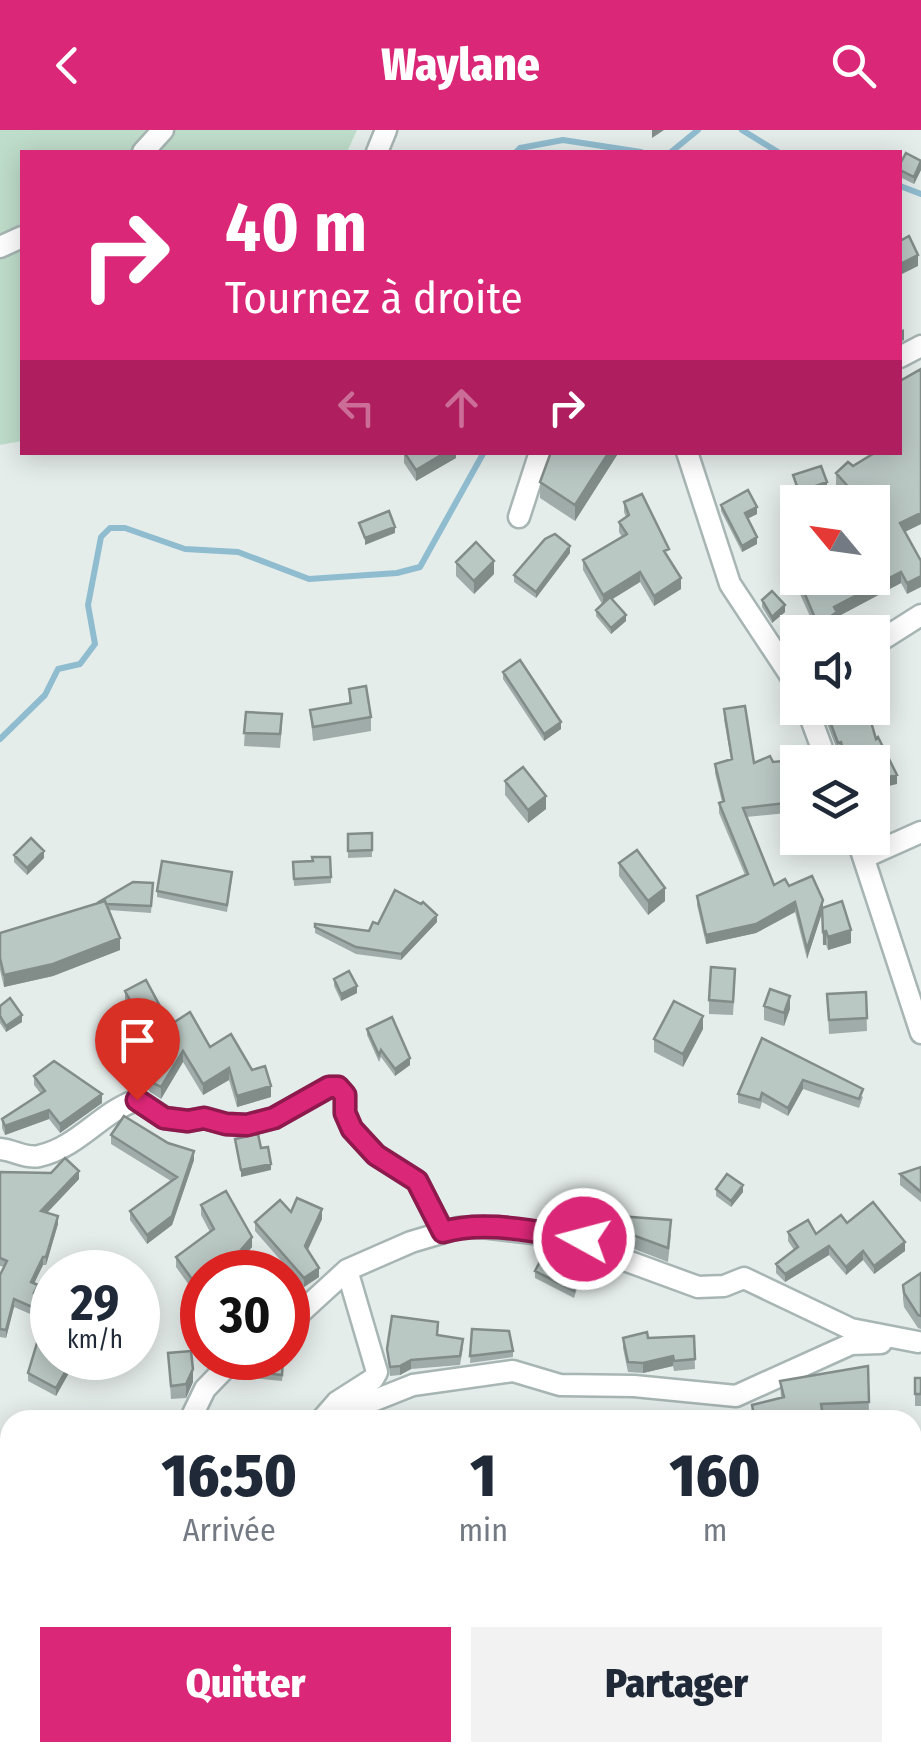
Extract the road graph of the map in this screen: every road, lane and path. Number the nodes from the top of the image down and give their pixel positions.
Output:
1 (163, 130) edge
2 (146, 150) edge
3 (539, 455) edge
4 (687, 455) edge
5 (518, 517) dead end
6 (921, 616) edge
7 (890, 635) edge
8 (780, 659) edge
9 (921, 832) edge
10 (890, 840) edge
11 (864, 855) edge
12 (921, 1033) edge
13 (0, 1149) edge
14 (443, 1232) junction
15 (348, 1270) junction
16 (310, 1304) edge
17 (919, 1342) edge
18 (214, 1380) edge
19 (195, 1410) edge
20 (331, 1410) edge
21 (349, 1410) edge

1 - 2 street
3 - 5 street
4 - 8 street
6 - 7 street
9 - 10 street
11 - 12 street
13 - 14 street
14 - 15 street
14 - 17 street
15 - 16 street
15 - 20 street
17 - 21 street
18 - 19 street

